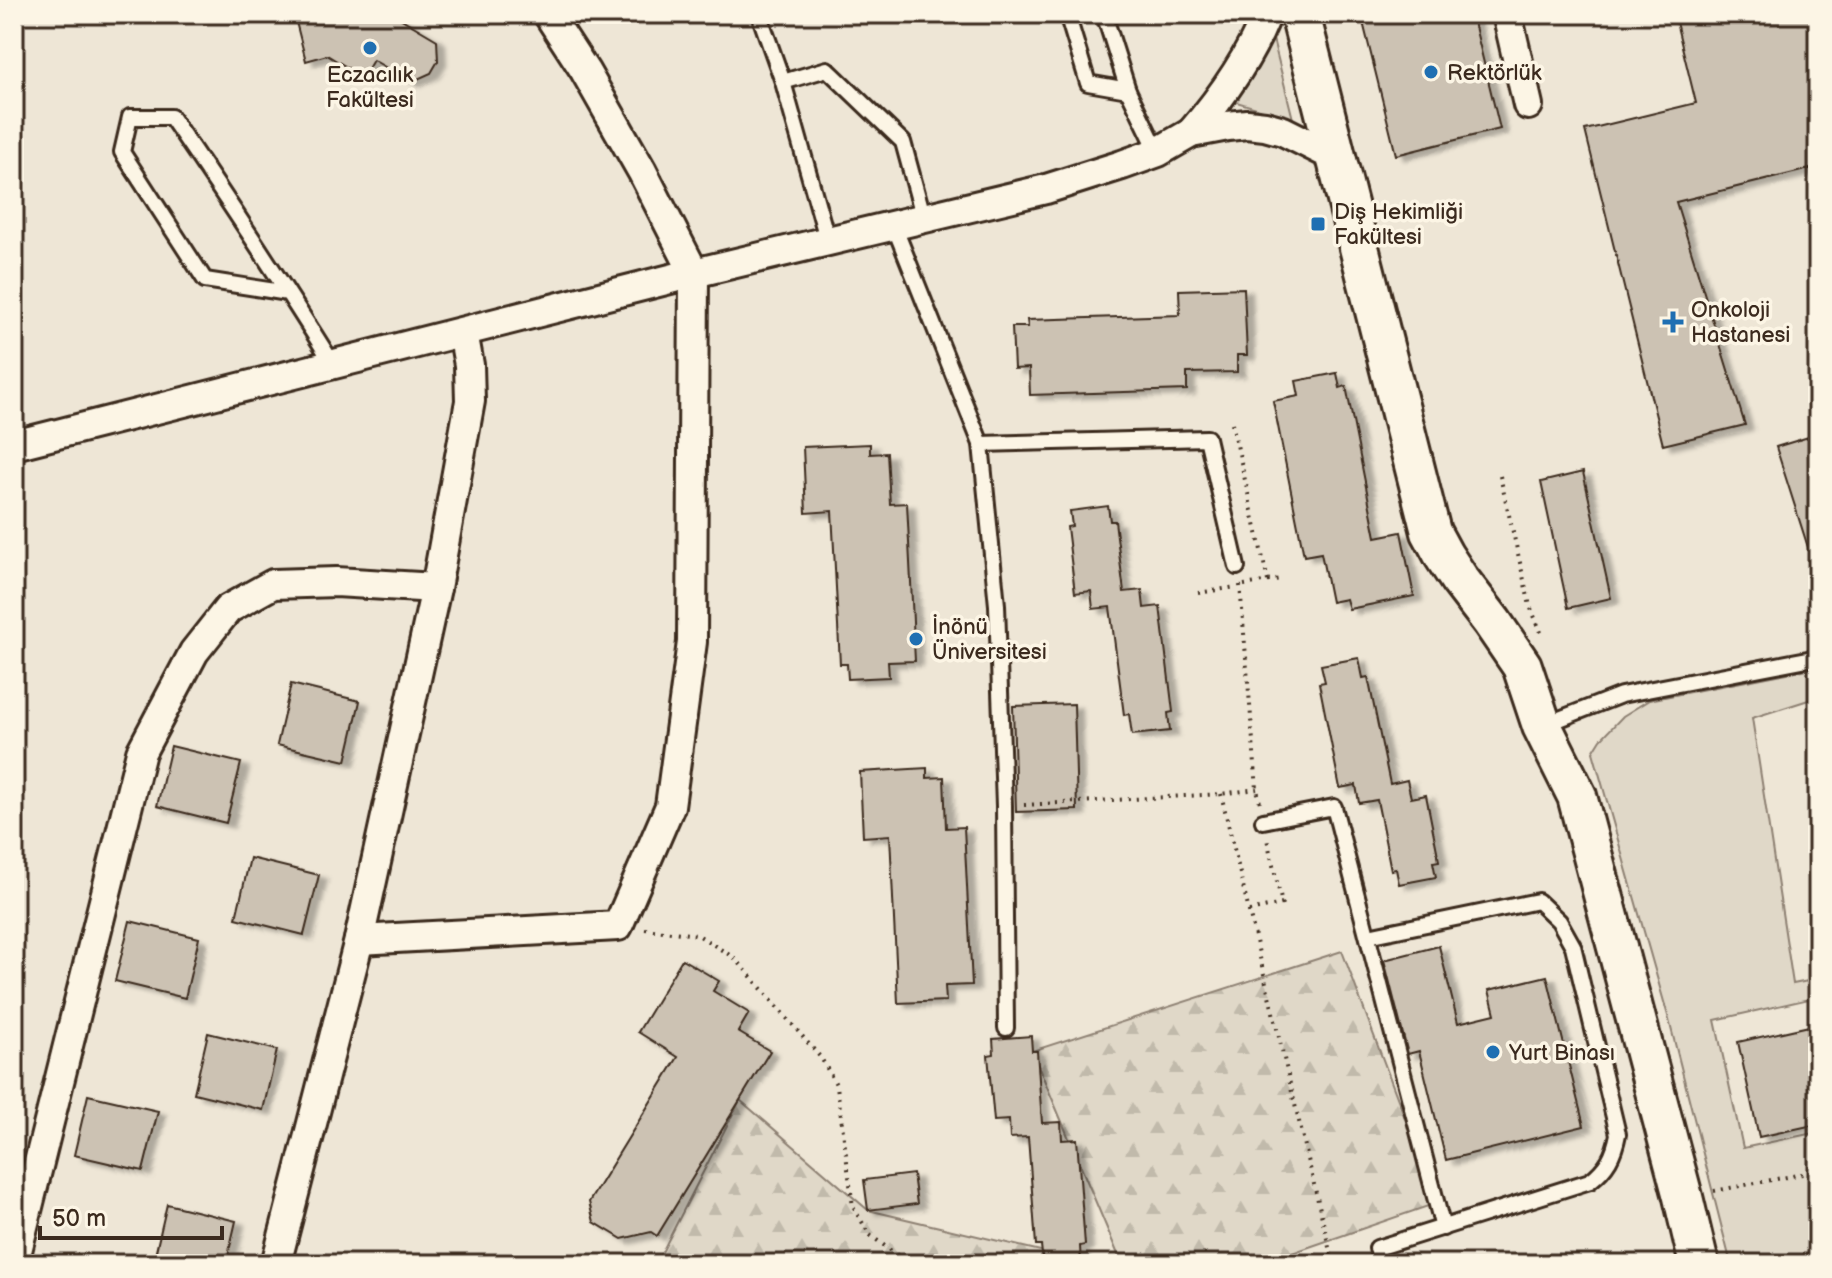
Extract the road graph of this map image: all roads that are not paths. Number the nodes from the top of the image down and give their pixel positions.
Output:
1 (548, 14) edge
2 (759, 14) edge
3 (1067, 14) edge
4 (1104, 14) edge
5 (1267, 14) edge
6 (1300, 14) edge
7 (1507, 14) edge
8 (783, 82) junction
9 (1128, 90) junction
10 (1528, 105) dead end
11 (1191, 133) junction
12 (1158, 152) junction
13 (1337, 158) junction
14 (924, 219) junction
15 (894, 226) junction
16 (828, 242) junction
17 (694, 273) junction
18 (288, 293) junction
19 (463, 332) junction
20 (333, 364) junction
21 (981, 444) junction
22 (14, 445) edge
23 (1237, 567) road end
24 (436, 588) junction
25 (1818, 657) edge
26 (1542, 726) junction
27 (1263, 821) road end
28 (1368, 936) junction
29 (359, 940) junction
30 (1006, 1028) dead end
31 (1443, 1228) junction
32 (14, 1263) edge
33 (276, 1264) edge
34 (1380, 1264) edge
35 (1699, 1264) edge

1 - 17 street
2 - 8 lane
3 - 9 lane
4 - 9 lane
5 - 11 street
6 - 13 street
7 - 10 street
8 - 14 lane
8 - 16 lane
9 - 12 lane
11 - 12 street
11 - 13 street
12 - 14 street
13 - 26 street
14 - 15 street
15 - 16 street
15 - 21 lane
16 - 17 street
17 - 19 street
17 - 29 street
18 - 18 lane
18 - 20 lane
19 - 20 street
19 - 24 street
20 - 22 street
21 - 23 lane
21 - 30 lane
24 - 29 street
24 - 32 street
25 - 26 lane
26 - 35 street
27 - 28 lane
28 - 31 lane
28 - 31 lane
29 - 33 street
31 - 34 lane

